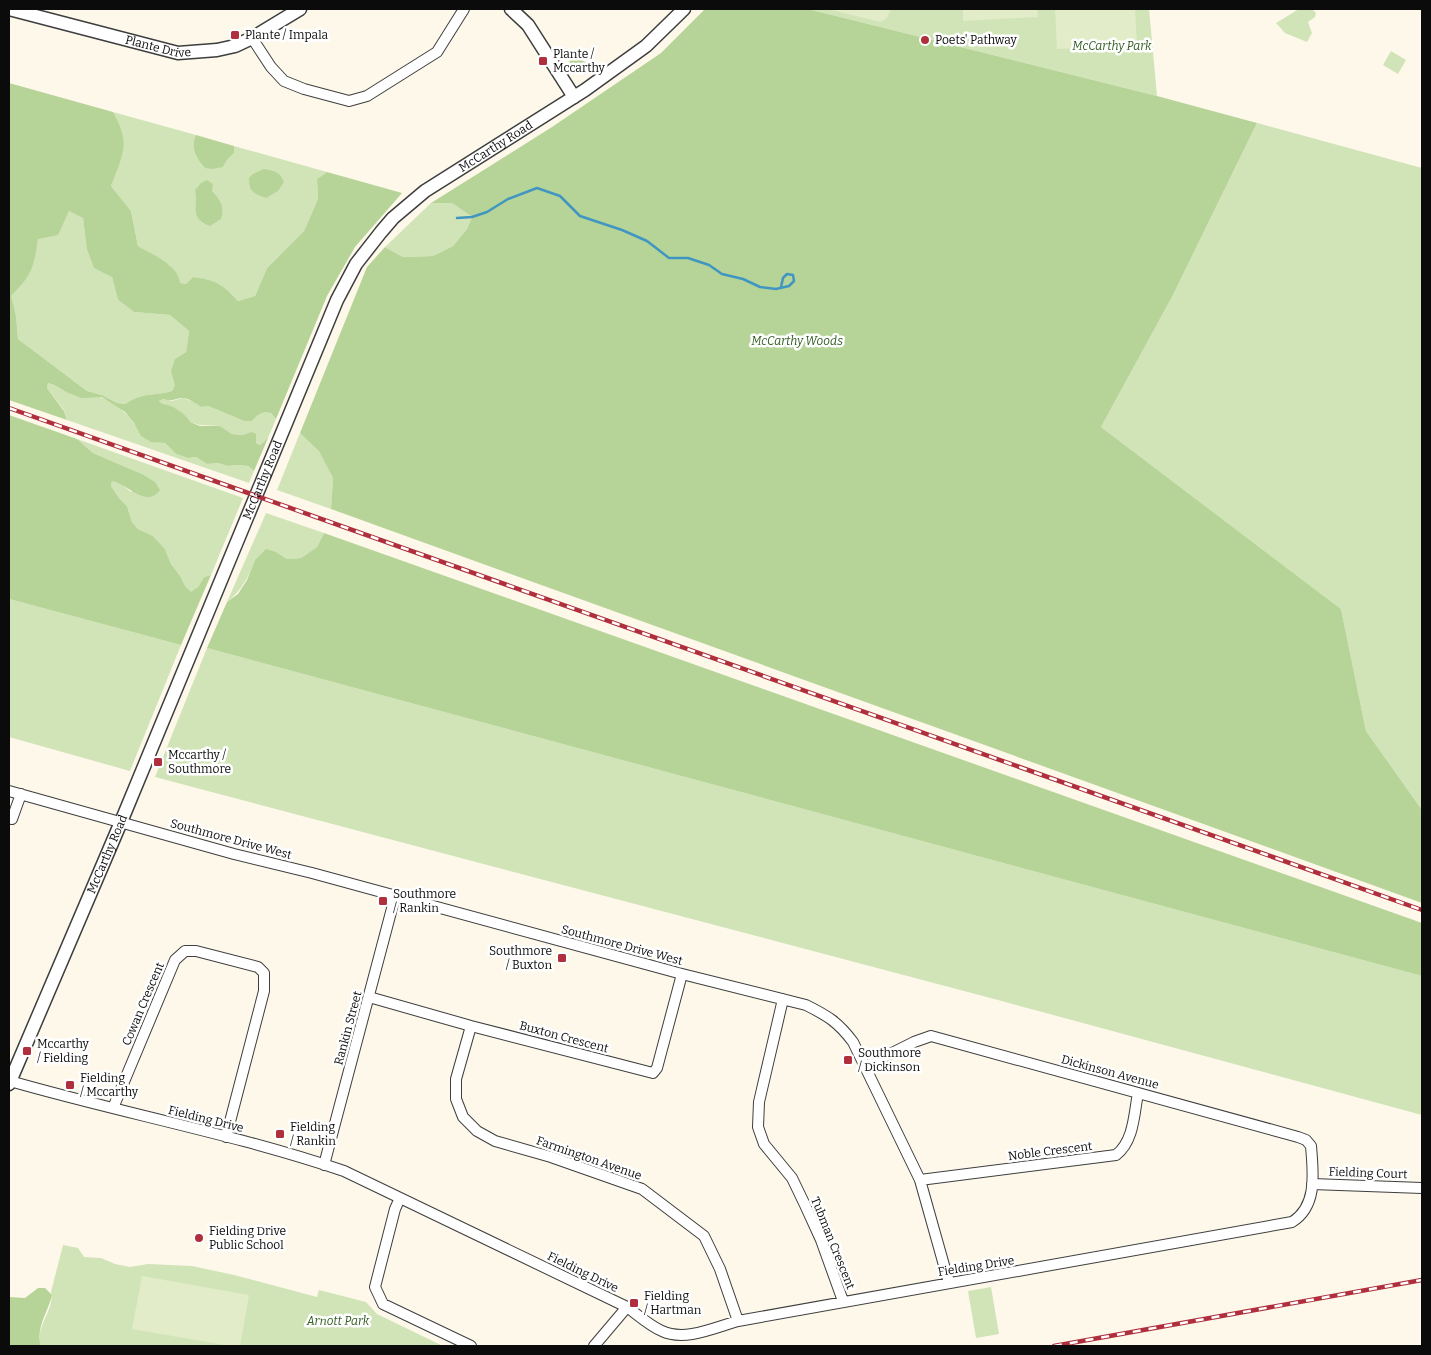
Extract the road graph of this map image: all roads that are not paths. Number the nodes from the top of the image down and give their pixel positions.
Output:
1 (9, 9) edge
2 (300, 9) edge
3 (464, 9) edge
4 (511, 9) edge
5 (684, 9) edge
6 (252, 38) junction
7 (574, 97) junction
8 (9, 791) edge
9 (21, 794) junction
10 (12, 819) dead end
11 (121, 822) junction
12 (396, 897) junction
13 (682, 974) junction
14 (369, 997) junction
15 (783, 999) junction
16 (471, 1026) junction
17 (866, 1066) junction
18 (10, 1082) edge
19 (1138, 1093) junction
20 (113, 1108) junction
21 (226, 1137) junction
22 (324, 1164) junction
23 (920, 1180) junction
24 (1312, 1184) junction
25 (1422, 1188) edge
26 (400, 1198) junction
27 (948, 1283) junction
28 (844, 1301) junction
29 (627, 1307) junction
30 (738, 1321) junction
31 (471, 1346) edge
32 (594, 1346) edge

1 - 6 street, Plante Drive
2 - 6 street, Plante Drive
3 - 6 street
4 - 7 street
5 - 7 street, McCarthy Road
7 - 11 street, McCarthy Road
8 - 9 street, Southmore Drive West
9 - 10 street
9 - 11 street, Southmore Drive West
11 - 12 street, Southmore Drive West
11 - 18 street, McCarthy Road
12 - 13 street, Southmore Drive West
12 - 14 street, Rankin Street
13 - 15 street, Southmore Drive West
13 - 16 street, Buxton Crescent
14 - 16 street, Buxton Crescent
14 - 22 street, Rankin Street
15 - 17 street, Southmore Drive West
15 - 28 street, Tubman Crescent
16 - 30 street, Farmington Avenue
17 - 19 street, Dickinson Avenue
17 - 23 street, Southmore Drive West
18 - 20 street, Fielding Drive
19 - 23 street, Noble Crescent
19 - 24 street, Dickinson Avenue
20 - 21 street, Fielding Drive
20 - 21 street, Cowan Crescent
21 - 22 street, Fielding Drive
22 - 26 street, Fielding Drive
23 - 27 street, Southmore Drive West
24 - 25 street, Fielding Court
24 - 27 street, Fielding Drive
26 - 29 street, Fielding Drive
26 - 31 street
27 - 28 street, Fielding Drive
28 - 30 street, Fielding Drive
29 - 30 street, Fielding Drive
29 - 32 street

